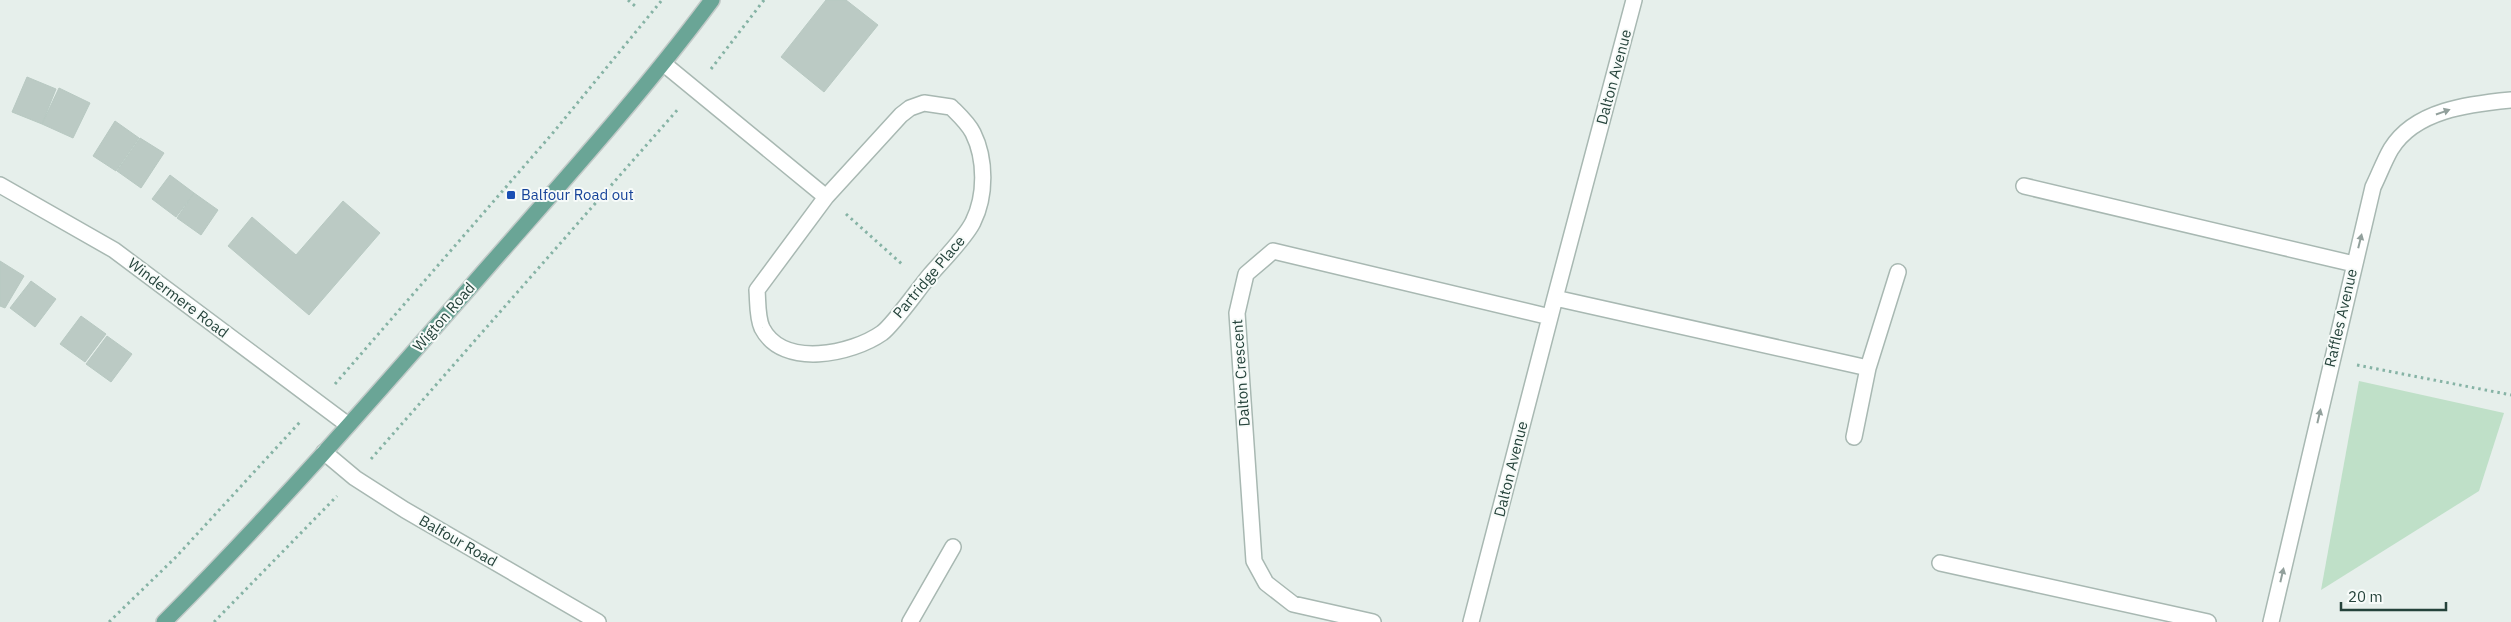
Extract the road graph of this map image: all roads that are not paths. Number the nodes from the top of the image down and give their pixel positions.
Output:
1 (712, 0) edge
2 (1634, 0) edge
3 (664, 64) junction
4 (2511, 100) edge
5 (0, 185) edge
6 (2024, 186) dead end
7 (826, 197) junction
8 (2354, 264) junction
9 (1898, 272) dead end
10 (1555, 298) junction
11 (1550, 316) junction
12 (1868, 368) junction
13 (348, 425) junction
14 (1854, 437) dead end
15 (324, 452) junction
16 (953, 547) dead end
17 (1940, 563) dead end
18 (164, 622) edge
19 (598, 622) edge
20 (910, 622) edge
21 (1373, 622) edge
22 (1472, 622) edge
23 (2208, 622) edge
24 (2271, 622) edge

1 - 3 main road, Wigton Road
2 - 10 street, Dalton Avenue
3 - 7 street
3 - 13 main road, Wigton Road
8 -> 4 street, Raffles Avenue
5 - 13 street, Windermere Road
6 - 8 street
7 - 7 street, Partridge Place
24 -> 8 street, Raffles Avenue
9 - 12 street
10 - 11 street, Dalton Avenue
10 - 12 street
11 - 21 street, Dalton Crescent
11 - 22 street, Dalton Avenue
12 - 14 street
13 - 15 main road, Wigton Road
15 - 18 main road, Wigton Road
15 - 19 street, Balfour Road
16 - 20 street
17 - 23 street

